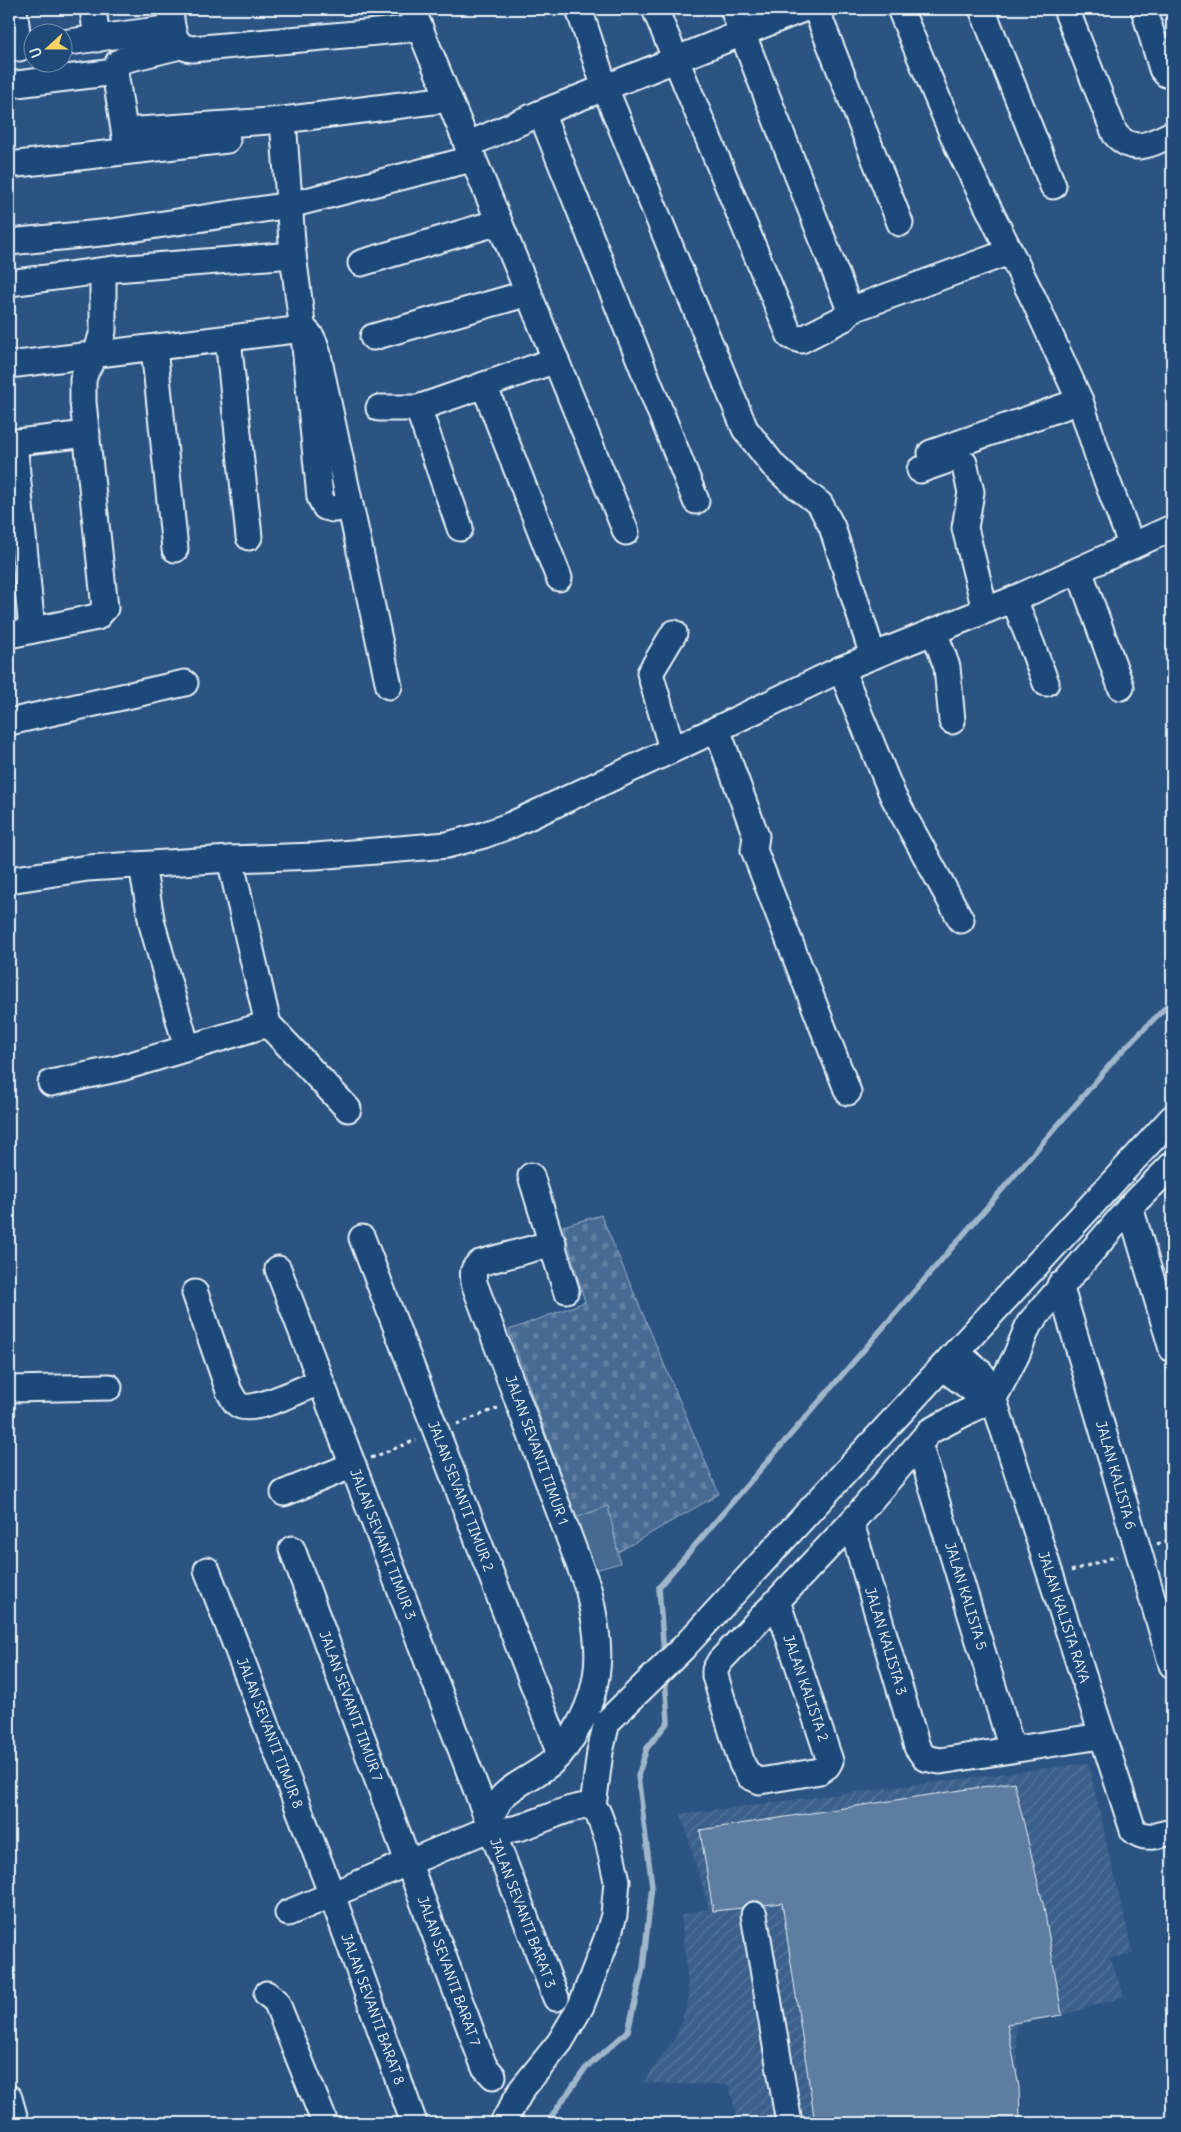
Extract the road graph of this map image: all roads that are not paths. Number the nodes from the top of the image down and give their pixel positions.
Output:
1 (14, 9) edge
2 (93, 9) edge
3 (579, 9) edge
4 (655, 9) edge
5 (733, 9) edge
6 (803, 9) edge
7 (816, 9) edge
8 (900, 9) edge
9 (982, 9) edge
10 (1066, 9) edge
11 (1144, 9) edge
12 (416, 18) edge
13 (174, 28) edge
14 (743, 33) junction
15 (97, 39) junction
16 (72, 42) edge
17 (20, 48) edge
18 (675, 60) junction
19 (115, 72) junction
20 (1172, 76) edge
21 (9, 85) edge
22 (605, 88) junction
23 (449, 99) junction
24 (541, 113) junction
25 (283, 127) junction
26 (1172, 134) edge
27 (126, 141) junction
28 (470, 152) junction
29 (9, 165) edge
30 (1053, 186) dead end
31 (290, 205) junction
32 (499, 222) junction
33 (900, 224) dead end
34 (9, 242) edge
35 (1009, 252) junction
36 (293, 255) junction
37 (361, 263) dead end
38 (103, 271) junction
39 (9, 283) edge
40 (529, 293) junction
41 (850, 310) junction
42 (303, 329) junction
43 (373, 337) dead end
44 (228, 339) junction
45 (154, 348) junction
46 (94, 355) junction
47 (556, 360) junction
48 (9, 365) edge
49 (484, 385) junction
50 (1080, 401) junction
51 (378, 408) dead end
52 (418, 408) junction
53 (87, 434) junction
54 (11, 443) edge
55 (696, 501) dead end
56 (460, 528) dead end
57 (1172, 528) edge
58 (626, 532) dead end
59 (249, 537) dead end
60 (1132, 546) junction
61 (175, 549) dead end
62 (1079, 570) junction
63 (559, 578) dead end
64 (1014, 599) junction
65 (985, 610) junction
66 (934, 631) junction
67 (20, 632) edge
68 (674, 633) dead end
69 (873, 656) junction
70 (841, 669) junction
71 (185, 683) dead end
72 (1046, 683) dead end
73 (389, 686) dead end
74 (1121, 687) dead end
75 (952, 721) dead end
76 (9, 722) edge
77 (717, 729) junction
78 (672, 749) junction
79 (230, 859) junction
80 (142, 865) junction
81 (9, 880) edge
82 (960, 920) dead end
83 (268, 1024) junction
84 (187, 1048) junction
85 (51, 1083) dead end
86 (848, 1092) dead end
87 (348, 1109) dead end
88 (1172, 1118) edge
89 (1172, 1165) edge
90 (531, 1176) dead end
91 (1130, 1207) junction
92 (362, 1238) dead end
93 (552, 1243) junction
94 (278, 1269) dead end
95 (1060, 1285) junction
96 (566, 1290) dead end
97 (195, 1293) dead end
98 (1172, 1349) edge
99 (950, 1361) junction
100 (320, 1382) junction
101 (109, 1387) dead end
102 (9, 1389) edge
103 (994, 1398) junction
104 (919, 1444) junction
105 (353, 1466) junction
106 (284, 1492) dead end
107 (851, 1523) junction
108 (292, 1549) dead end
109 (207, 1570) dead end
110 (777, 1601) junction
111 (1172, 1665) edge
112 (1102, 1736) junction
113 (1012, 1749) junction
114 (560, 1754) junction
115 (593, 1806) junction
116 (490, 1824) junction
117 (1172, 1832) edge
118 (409, 1863) junction
119 (332, 1895) junction
120 (288, 1913) dead end
121 (754, 1915) dead end
122 (267, 1994) dead end
123 (556, 1998) dead end
124 (493, 2076) dead end
125 (9, 2098) edge
126 (16, 2123) edge
127 (325, 2123) edge
128 (414, 2123) edge
129 (503, 2123) edge
130 (789, 2123) edge

1 - 17 street
2 - 15 street
3 - 22 street
4 - 18 street
5 - 14 street
6 - 14 street
7 - 33 street
8 - 35 street
9 - 30 street
10 - 26 street
11 - 20 street
12 - 13 street
12 - 23 street
13 - 15 street
13 - 19 street
14 - 18 street
14 - 41 street
15 - 16 street
18 - 22 street
18 - 41 street
19 - 21 street
19 - 27 street
22 - 24 street
22 - 69 street
23 - 25 street
23 - 28 street
24 - 28 street
24 - 55 street
25 - 27 street
25 - 31 street
27 - 29 street
28 - 31 street
28 - 32 street
31 - 34 street
31 - 36 street
32 - 37 street
32 - 40 street
35 - 41 street
35 - 50 street
36 - 38 street
36 - 42 street
38 - 39 street
38 - 46 street
40 - 43 street
40 - 47 street
42 - 44 street
42 - 73 street
44 - 45 street
44 - 59 street
45 - 46 street
45 - 61 street
46 - 48 street
46 - 53 street
47 - 49 street
47 - 58 street
49 - 52 street
49 - 63 street
50 - 60 street
50 - 65 street
51 - 52 street
52 - 56 street
53 - 54 street
53 - 67 street
54 - 67 street
57 - 60 street
60 - 62 street
62 - 64 street
62 - 74 street
64 - 65 street
64 - 72 street
65 - 66 street
66 - 69 street
66 - 75 street
68 - 78 street
69 - 70 street
70 - 77 street
70 - 82 street
71 - 76 street
77 - 78 street
77 - 86 street
78 - 79 street
79 - 80 street
79 - 83 street
80 - 81 street
80 - 84 street
83 - 84 street
83 - 87 street
84 - 85 street
88 - 99 street
89 - 91 street
90 - 93 street
91 - 95 street
91 - 98 street
92 - 114 street, JALAN SEVANTI TIMUR 2
93 - 96 street
93 - 114 street, JALAN SEVANTI TIMUR 1
94 - 100 street, JALAN SEVANTI TIMUR 3
95 - 103 street
95 - 111 street, JALAN KALISTA 6
97 - 100 street
99 - 103 street
99 - 115 street
100 - 105 street, JALAN SEVANTI TIMUR 3
101 - 102 street
103 - 104 street
103 - 112 street, JALAN KALISTA RAYA
104 - 107 street
104 - 113 street, JALAN KALISTA 5
105 - 106 street
105 - 116 street, JALAN SEVANTI TIMUR 3
107 - 110 street
107 - 113 street, JALAN KALISTA 3
108 - 118 street, JALAN SEVANTI TIMUR 7
109 - 119 street, JALAN SEVANTI TIMUR 8
110 - 110 street, JALAN KALISTA 2
112 - 113 street
112 - 117 street, JALAN KALISTA RAYA
114 - 116 street, JALAN SEVANTI TIMUR 1
115 - 116 street
115 - 129 street
116 - 118 street
116 - 123 street, JALAN SEVANTI BARAT 3
118 - 119 street
118 - 124 street, JALAN SEVANTI BARAT 7
119 - 120 street
119 - 128 street, JALAN SEVANTI BARAT 8
121 - 130 street
122 - 127 street
125 - 126 street

